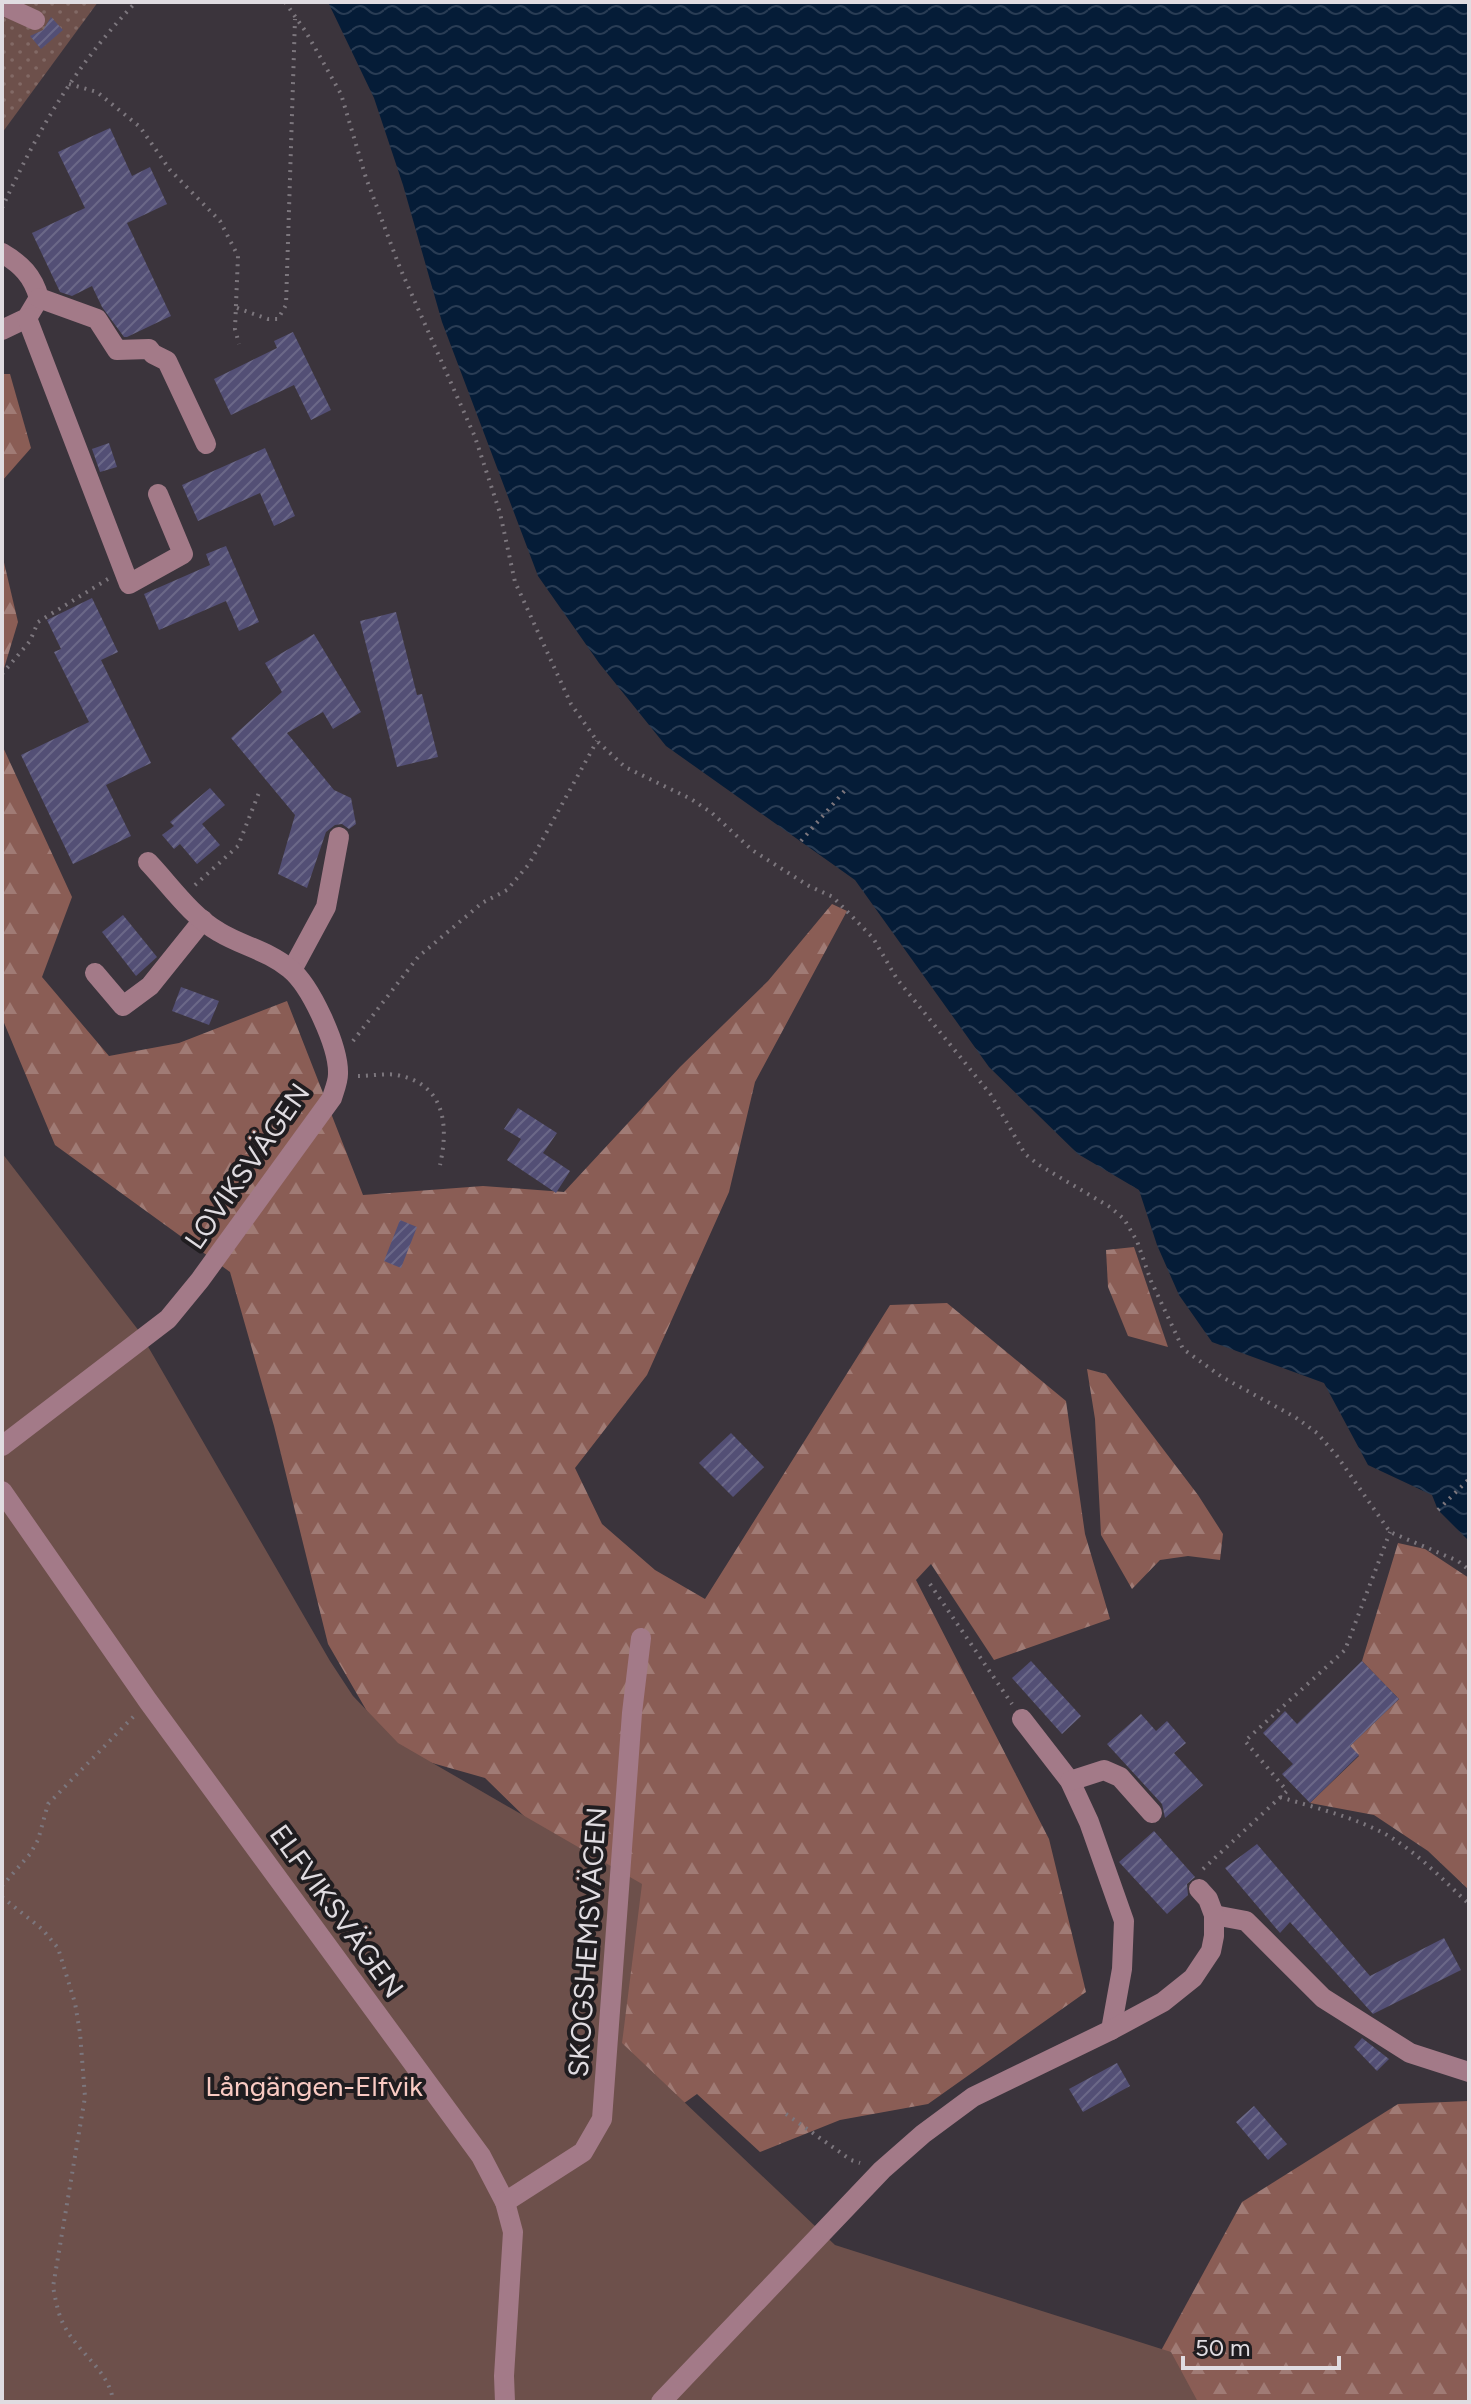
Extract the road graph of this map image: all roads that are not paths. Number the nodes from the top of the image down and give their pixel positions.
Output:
1 (2, 5) edge
2 (35, 20) dead end
3 (2, 253) edge
4 (39, 298) junction
5 (27, 318) junction
6 (2, 330) edge
7 (206, 444) dead end
8 (158, 494) dead end
9 (339, 837) dead end
10 (148, 862) dead end
11 (203, 920) junction
12 (292, 970) junction
13 (95, 973) dead end
14 (2, 1446) edge
15 (2, 1491) edge
16 (641, 1638) dead end
17 (1022, 1719) road end
18 (1070, 1781) junction
19 (1152, 1813) dead end
20 (1199, 1889) road end
21 (1214, 1915) junction
22 (1111, 2030) junction
23 (1469, 2072) edge
24 (505, 2202) junction
25 (505, 2402) edge
26 (661, 2402) edge

1 - 2 street
3 - 4 street
4 - 5 street
4 - 7 street
5 - 6 street
5 - 8 street
9 - 12 street
10 - 11 street, LOVIKSVÄGEN
11 - 12 street, LOVIKSVÄGEN
11 - 13 street
12 - 14 street, LOVIKSVÄGEN
15 - 24 street, ELFVIKSVÄGEN
16 - 24 street, SKOGSHEMSVÄGEN
17 - 18 street
18 - 19 street
18 - 22 street
20 - 21 street
21 - 22 street
21 - 23 street
22 - 26 street
24 - 25 street, ELFVIKSVÄGEN

